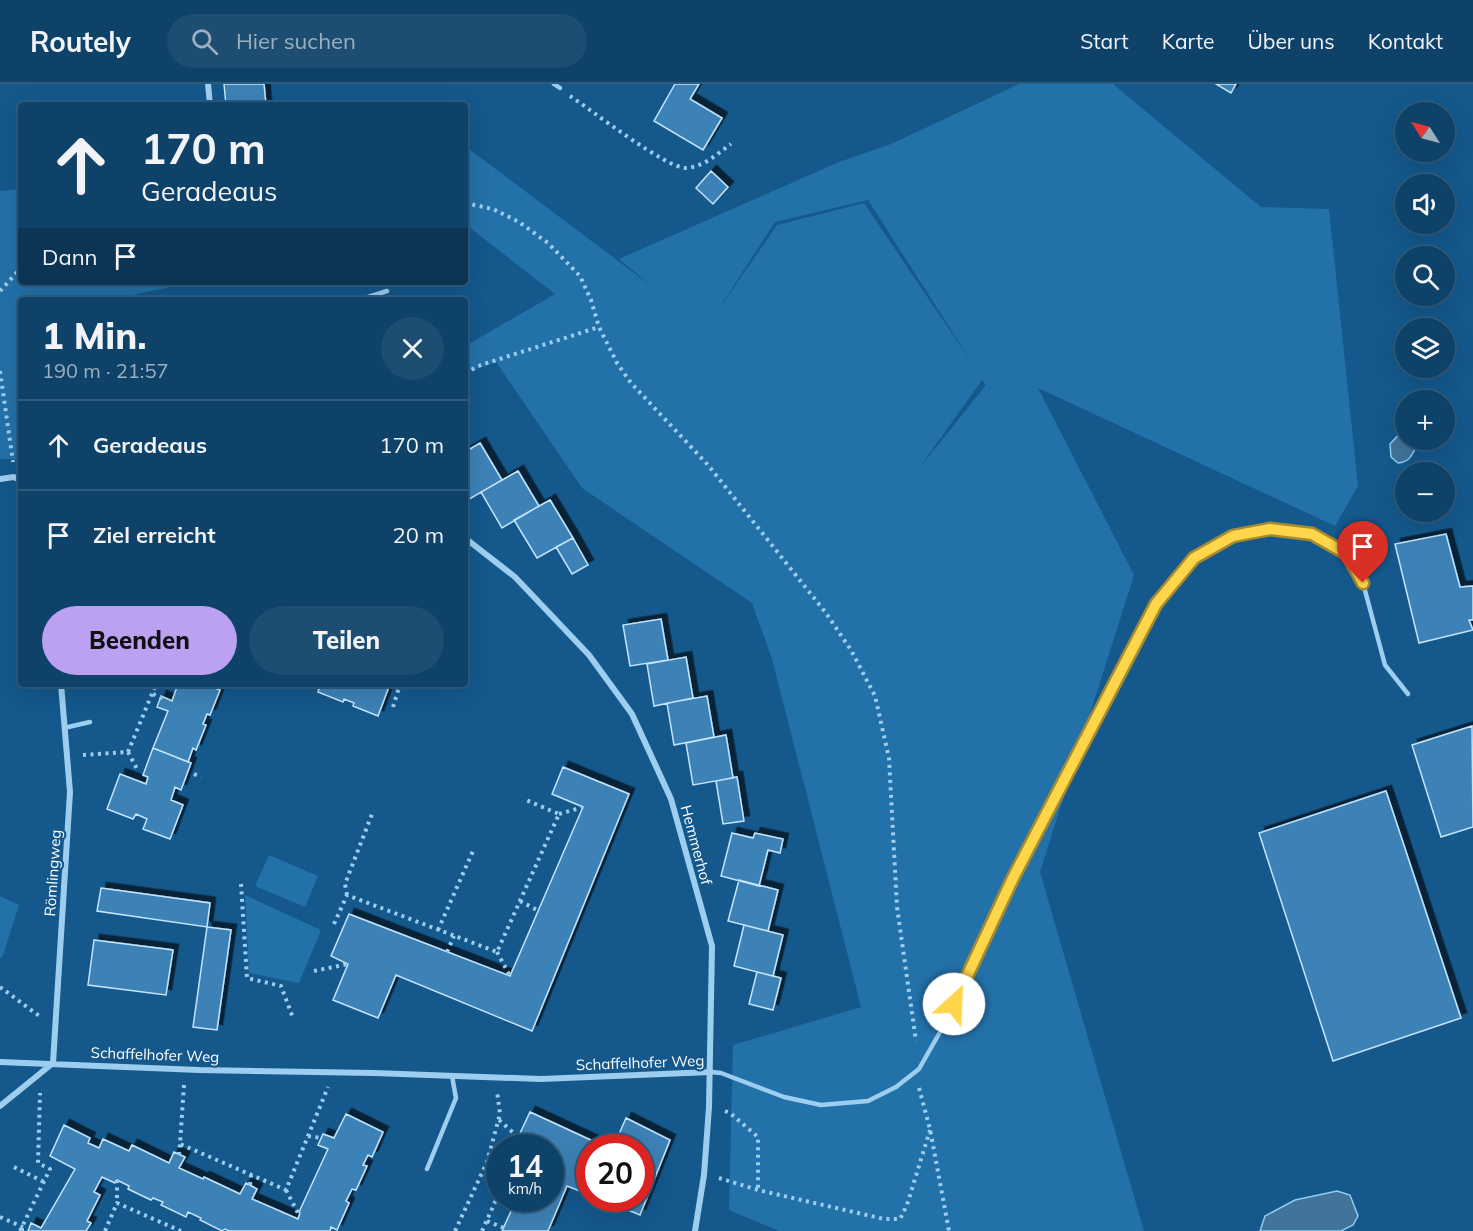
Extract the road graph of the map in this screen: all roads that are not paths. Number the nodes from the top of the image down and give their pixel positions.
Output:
1 (208, 84) edge
2 (554, 84) edge
3 (560, 88) road end
4 (210, 102) edge
5 (387, 291) dead end
6 (368, 297) edge
7 (0, 478) edge
8 (18, 479) edge
9 (468, 540) edge
10 (61, 687) edge
11 (1408, 694) dead end
12 (90, 722) dead end
13 (64, 728) junction
14 (0, 1062) edge
15 (53, 1063) junction
16 (711, 1072) junction
17 (452, 1076) junction
18 (0, 1106) edge
19 (427, 1169) dead end
20 (695, 1231) edge

1 - 4 street
2 - 3 lane
5 - 6 lane
7 - 8 street
9 - 16 street, Hemmerhof
10 - 13 street, Römlingweg
11 - 16 lane, Schaffelhofer Weg
12 - 13 lane
13 - 15 street, Römlingweg
14 - 15 street, Schaffelhofer Weg
15 - 17 street, Schaffelhofer Weg
15 - 18 street
16 - 17 street, Schaffelhofer Weg
16 - 20 street, Hemmerhof
17 - 19 lane

